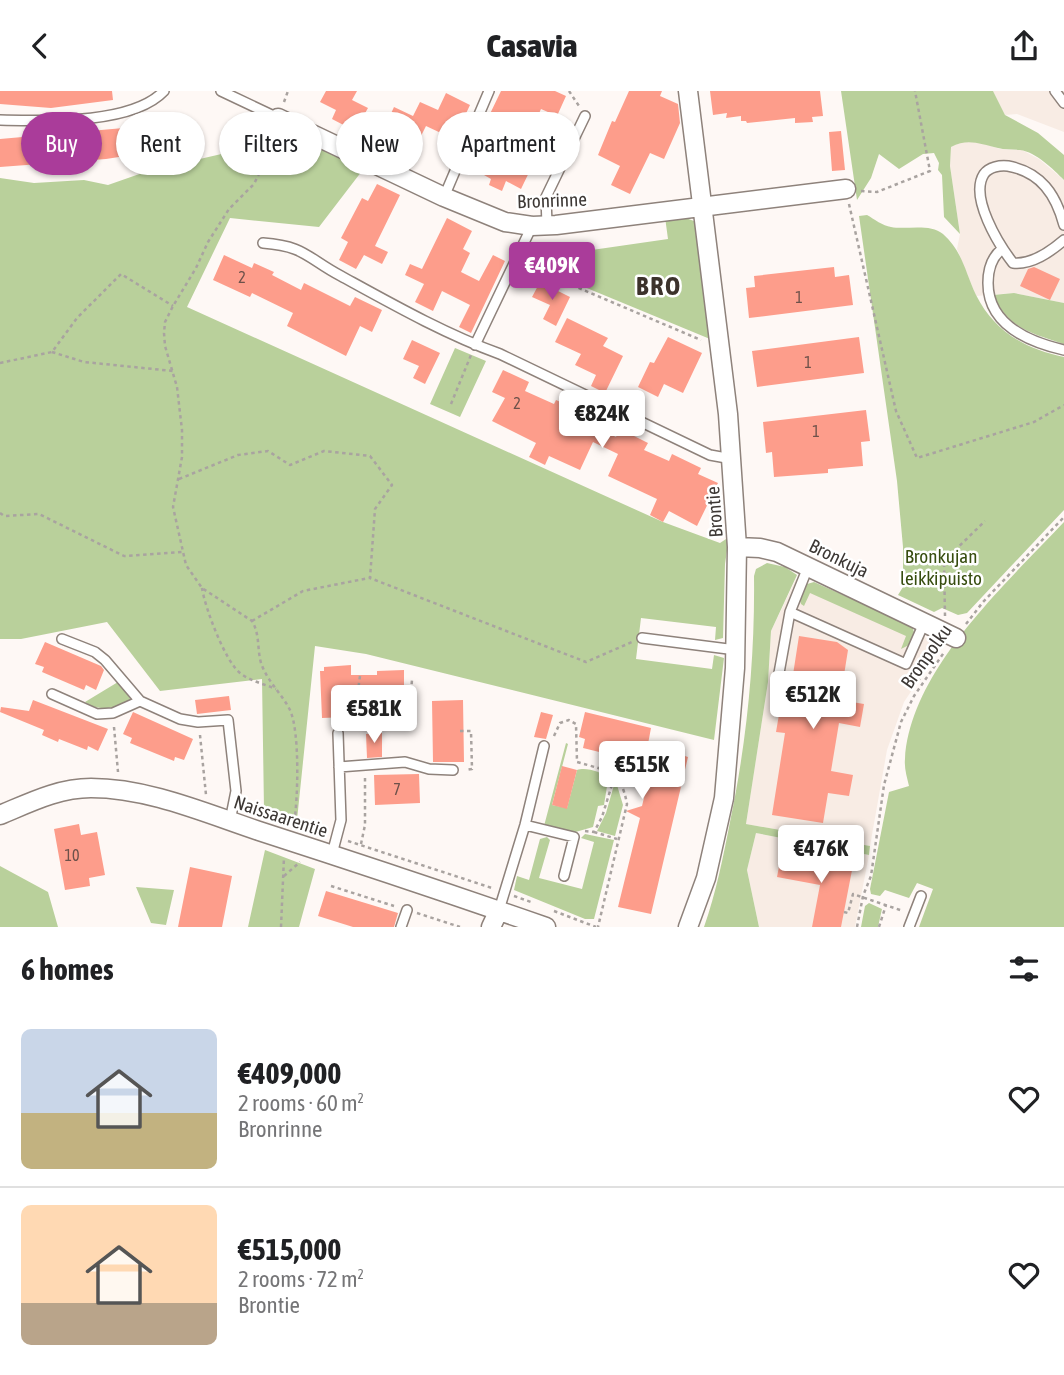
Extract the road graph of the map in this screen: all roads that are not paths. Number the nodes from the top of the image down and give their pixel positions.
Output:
1 (164, 91) edge
2 (221, 91) edge
3 (489, 91) edge
4 (688, 91) edge
5 (1055, 91) edge
6 (1064, 103) edge
7 (265, 112) edge
8 (585, 115) road end
9 (0, 120) edge
10 (322, 139) edge
11 (846, 189) road end
12 (444, 197) junction
13 (704, 207) junction
14 (540, 225) junction
15 (1064, 225) edge
16 (1064, 240) edge
17 (263, 243) dead end
18 (1002, 249) junction
19 (475, 345) junction
20 (1064, 350) edge
21 (732, 459) junction
22 (737, 547) junction
23 (808, 567) junction
24 (790, 612) junction
25 (940, 631) joint
26 (642, 638) road end
27 (62, 639) dead end
28 (736, 650) junction
29 (779, 673) dead end
30 (52, 694) dead end
31 (139, 701) junction
32 (338, 733) road end
33 (544, 747) dead end
34 (339, 767) junction
35 (453, 770) road end
36 (0, 815) edge
37 (230, 821) junction
38 (525, 824) junction
39 (332, 854) junction
40 (564, 876) dead end
41 (921, 896) dead end
42 (407, 911) dead end
43 (495, 919) edge
44 (401, 927) edge
45 (546, 927) edge
46 (688, 927) edge
47 (909, 927) edge

1 - 9 lane
2 - 7 lane, Bronrinne
3 - 12 lane
4 - 13 street, Brontie
5 - 6 lane
8 - 14 lane
10 - 12 street, Bronrinne
11 - 13 street, Bronrinne
12 - 14 street, Bronrinne
13 - 14 street, Bronrinne
13 - 21 street, Brontie
14 - 19 lane
15 - 18 lane
16 - 18 lane
17 - 19 lane
18 - 20 lane
19 - 21 lane
21 - 22 street, Brontie
22 - 23 street, Bronkuja
22 - 28 street, Brontie
23 - 24 lane
23 - 25 street, Bronkuja
24 - 25 lane
24 - 29 lane
26 - 28 lane
27 - 31 lane
28 - 46 street, Brontie
30 - 31 lane
31 - 37 lane
32 - 34 lane
33 - 38 lane
34 - 35 lane
34 - 39 lane
36 - 37 street, Naissaarentie
37 - 39 street, Naissaarentie
38 - 40 lane
38 - 43 lane
39 - 43 street, Naissaarentie
41 - 47 lane
42 - 44 lane
43 - 45 street, Naissaarentie

